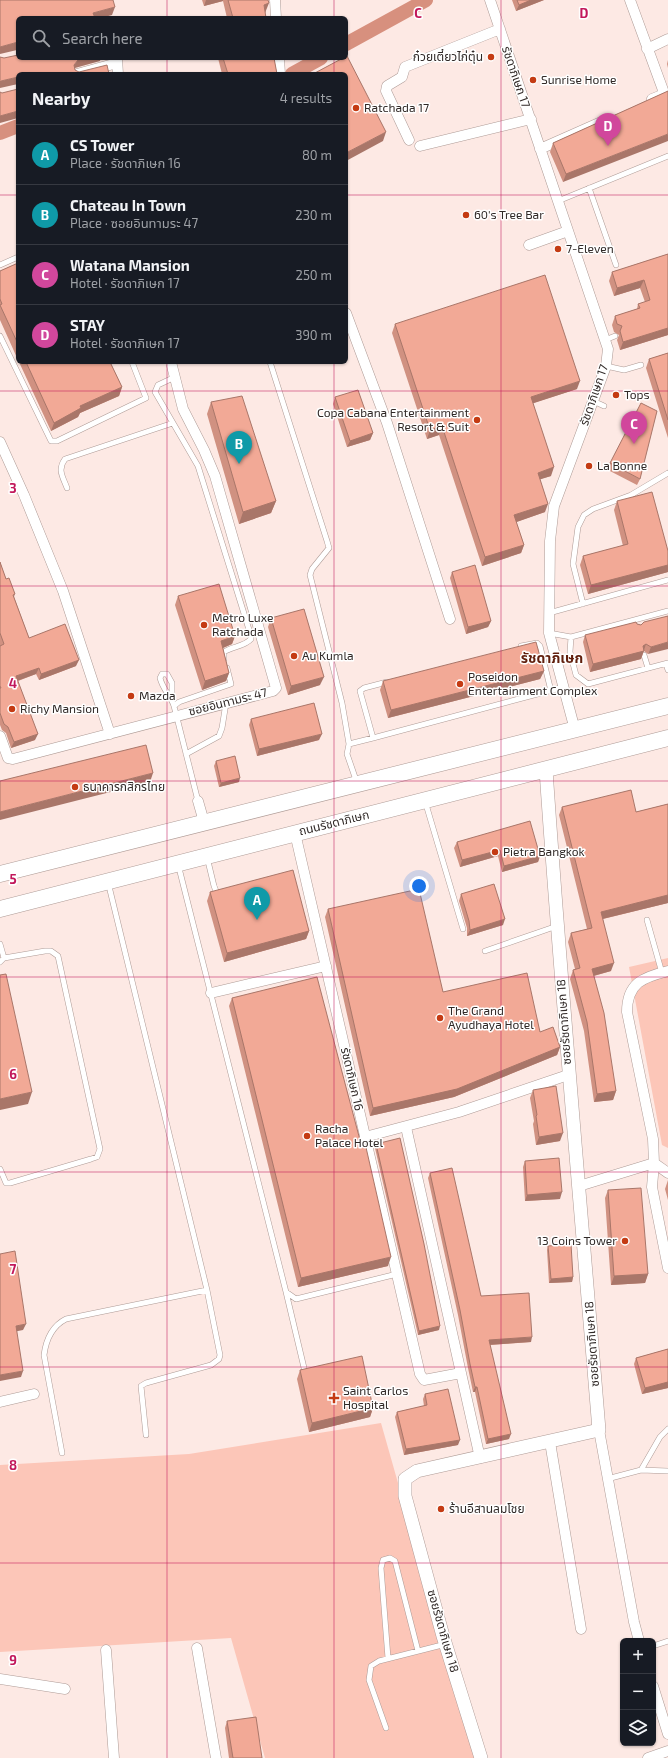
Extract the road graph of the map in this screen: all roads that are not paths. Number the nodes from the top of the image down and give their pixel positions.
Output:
1 (275, 0) edge
2 (490, 0) edge
3 (630, 0) edge
4 (276, 16) edge
5 (500, 29) junction
6 (668, 39) edge
7 (647, 49) junction
8 (117, 60) edge
9 (82, 72) edge
10 (118, 72) edge
11 (640, 104) edge
12 (612, 117) edge
13 (531, 119) junction
14 (408, 140) dead end
15 (420, 146) dead end
16 (540, 148) junction
17 (668, 156) edge
18 (589, 188) junction
19 (558, 201) junction
20 (568, 231) junction
21 (529, 245) dead end
22 (16, 258) edge
23 (0, 265) edge
24 (616, 265) dead end
25 (348, 318) edge
26 (0, 336) edge
27 (615, 336) edge
28 (605, 340) junction
29 (133, 364) edge
30 (172, 364) edge
31 (271, 364) edge
32 (641, 365) dead end
33 (606, 366) junction
34 (175, 377) junction
35 (593, 401) junction
36 (604, 406) dead end
37 (173, 423) junction
38 (0, 442) edge
39 (668, 473) edge
40 (68, 488) dead end
41 (668, 580) edge
42 (583, 604) junction
43 (668, 611) edge
44 (549, 613) junction
45 (450, 619) dead end
46 (550, 633) junction
47 (571, 637) junction
48 (518, 647) edge
49 (644, 655) edge
50 (667, 663) edge
51 (648, 668) junction
52 (668, 670) edge
53 (395, 680) edge
54 (564, 688) junction
55 (551, 691) junction
56 (172, 699) dead end
57 (226, 702) junction
58 (668, 706) edge
59 (175, 711) junction
60 (575, 730) junction
61 (110, 734) junction
62 (0, 736) edge
63 (373, 738) junction
64 (668, 738) edge
65 (349, 744) junction
66 (186, 754) junction
67 (546, 770) junction
68 (358, 784) junction
69 (424, 800) junction
70 (198, 801) joint
71 (204, 822) junction
72 (295, 833) junction
73 (206, 856) junction
74 (178, 864) junction
75 (0, 874) edge
76 (108, 881) junction
77 (230, 890) edge
78 (0, 909) edge
79 (648, 920) dead end
80 (557, 926) junction
81 (463, 929) dead end
82 (0, 944) edge
83 (485, 951) dead end
84 (2, 960) edge
85 (326, 966) junction
86 (665, 972) edge
87 (210, 992) junction
88 (568, 1075) junction
89 (406, 1127) junction
90 (365, 1136) junction
91 (654, 1163) junction
92 (0, 1168) edge
93 (668, 1173) edge
94 (579, 1186) junction
95 (668, 1268) edge
96 (397, 1274) junction
97 (207, 1290) junction
98 (286, 1292) junction
99 (305, 1372) edge
100 (461, 1373) junction
101 (34, 1394) dead end
102 (0, 1402) edge
103 (668, 1429) edge
104 (598, 1430) junction
105 (146, 1434) dead end
106 (550, 1442) junction
107 (62, 1453) dead end
108 (480, 1458) junction
109 (641, 1470) junction
110 (668, 1471) edge
111 (607, 1479) junction
112 (581, 1629) dead end
113 (638, 1638) edge
114 (668, 1641) edge
115 (446, 1644) junction
116 (656, 1645) edge
117 (197, 1648) dead end
118 (106, 1650) dead end
119 (418, 1651) junction
120 (388, 1658) junction
121 (0, 1679) edge
122 (65, 1689) dead end
123 (656, 1694) edge
124 (666, 1720) edge
125 (386, 1728) dead end
126 (668, 1734) edge
127 (668, 1751) edge
128 (114, 1758) edge
129 (216, 1758) edge
130 (481, 1758) edge
131 (648, 1758) edge

1 - 4 street
2 - 5 street, รัชดาภิเษก 17
3 - 7 street
5 - 13 street, รัชดาภิเษก 17
5 - 14 street
6 - 7 street
7 - 11 street
8 - 9 street
8 - 10 street
12 - 16 street
13 - 15 street
13 - 16 street, รัชดาภิเษก 17
16 - 19 street, รัชดาภิเษก 17
17 - 18 lane
18 - 19 lane
18 - 24 lane
19 - 20 street, รัชดาภิเษก 17
20 - 21 street
20 - 28 street, รัชดาภิเษก 17
22 - 23 lane
25 - 45 street
26 - 29 lane
27 - 28 lane
28 - 33 street, รัชดาภิเษก 17
30 - 34 street, ซอยอินทามระ 47
31 - 65 lane
32 - 33 lane
33 - 35 street, รัชดาภิเษก 17
34 - 37 lane
34 - 57 street, ซอยอินทามระ 47
35 - 36 lane
35 - 44 street, รัชดาภิเษก 17
37 - 40 lane
37 - 59 lane
38 - 61 street
39 - 42 lane
41 - 42 lane
42 - 44 lane
43 - 47 lane
44 - 46 street, รัชดาภิเษก 17
46 - 47 lane
46 - 54 street, รัชดาภิเษก 17
47 - 51 lane
48 - 55 lane
49 - 51 lane
50 - 51 lane
50 - 52 lane
53 - 63 lane
54 - 55 lane
54 - 60 street, รัชดาภิเษก 17
55 - 63 lane
56 - 59 lane
57 - 59 street, ซอยอินทามระ 47
57 - 66 lane
58 - 60 main road
59 - 61 street, ซอยอินทามระ 47
59 - 66 lane
60 - 68 main road
61 - 62 street, ซอยอินทามระ 47
63 - 65 lane
64 - 67 main road, ถนนรัชดาภิเษก
65 - 68 lane
66 - 70 lane
67 - 69 main road, ถนนรัชดาภิเษก
67 - 80 street, ซอยรัชดาภิเษก 18
68 - 71 main road
69 - 72 main road, ถนนรัชดาภิเษก
69 - 81 lane
70 - 71 street
71 - 75 main road
72 - 73 main road, ถนนรัชดาภิเษก
72 - 85 street, รัชดาภิเษก 16
73 - 74 main road, ถนนรัชดาภิเษก
73 - 77 lane
74 - 76 main road, ถนนรัชดาภิเษก
74 - 87 lane
76 - 78 main road, ถนนรัชดาภิเษก
76 - 97 lane
79 - 86 lane
80 - 83 lane
80 - 88 street, ซอยรัชดาภิเษก 18
82 - 84 lane
84 - 92 lane
85 - 87 street
85 - 90 street, รัชดาภิเษก 16
86 - 91 street
87 - 98 lane
88 - 89 street
88 - 94 street, ซอยรัชดาภิเษก 18
89 - 90 street
89 - 100 street
90 - 96 street, รัชดาภิเษก 16
91 - 93 street
91 - 94 street
91 - 95 street
94 - 104 street, ซอยรัชดาภิเษก 18
96 - 98 lane
96 - 100 street, รัชดาภิเษก 16
97 - 105 lane
97 - 107 lane
98 - 99 lane
100 - 108 street
101 - 102 street
103 - 109 lane
104 - 106 street, ซอยรัชดาภิเษก 18
104 - 111 street
106 - 108 street, ซอยรัชดาภิเษก 18
106 - 112 street
108 - 115 street, ซอยรัชดาภิเษก 18
109 - 110 lane
109 - 111 lane
111 - 113 street
114 - 116 lane
115 - 119 lane
115 - 130 street, ซอยรัชดาภิเษก 18
117 - 129 street
118 - 128 street
119 - 120 lane
119 - 120 lane
120 - 125 lane
121 - 122 street
123 - 124 street
124 - 126 street
127 - 131 street

